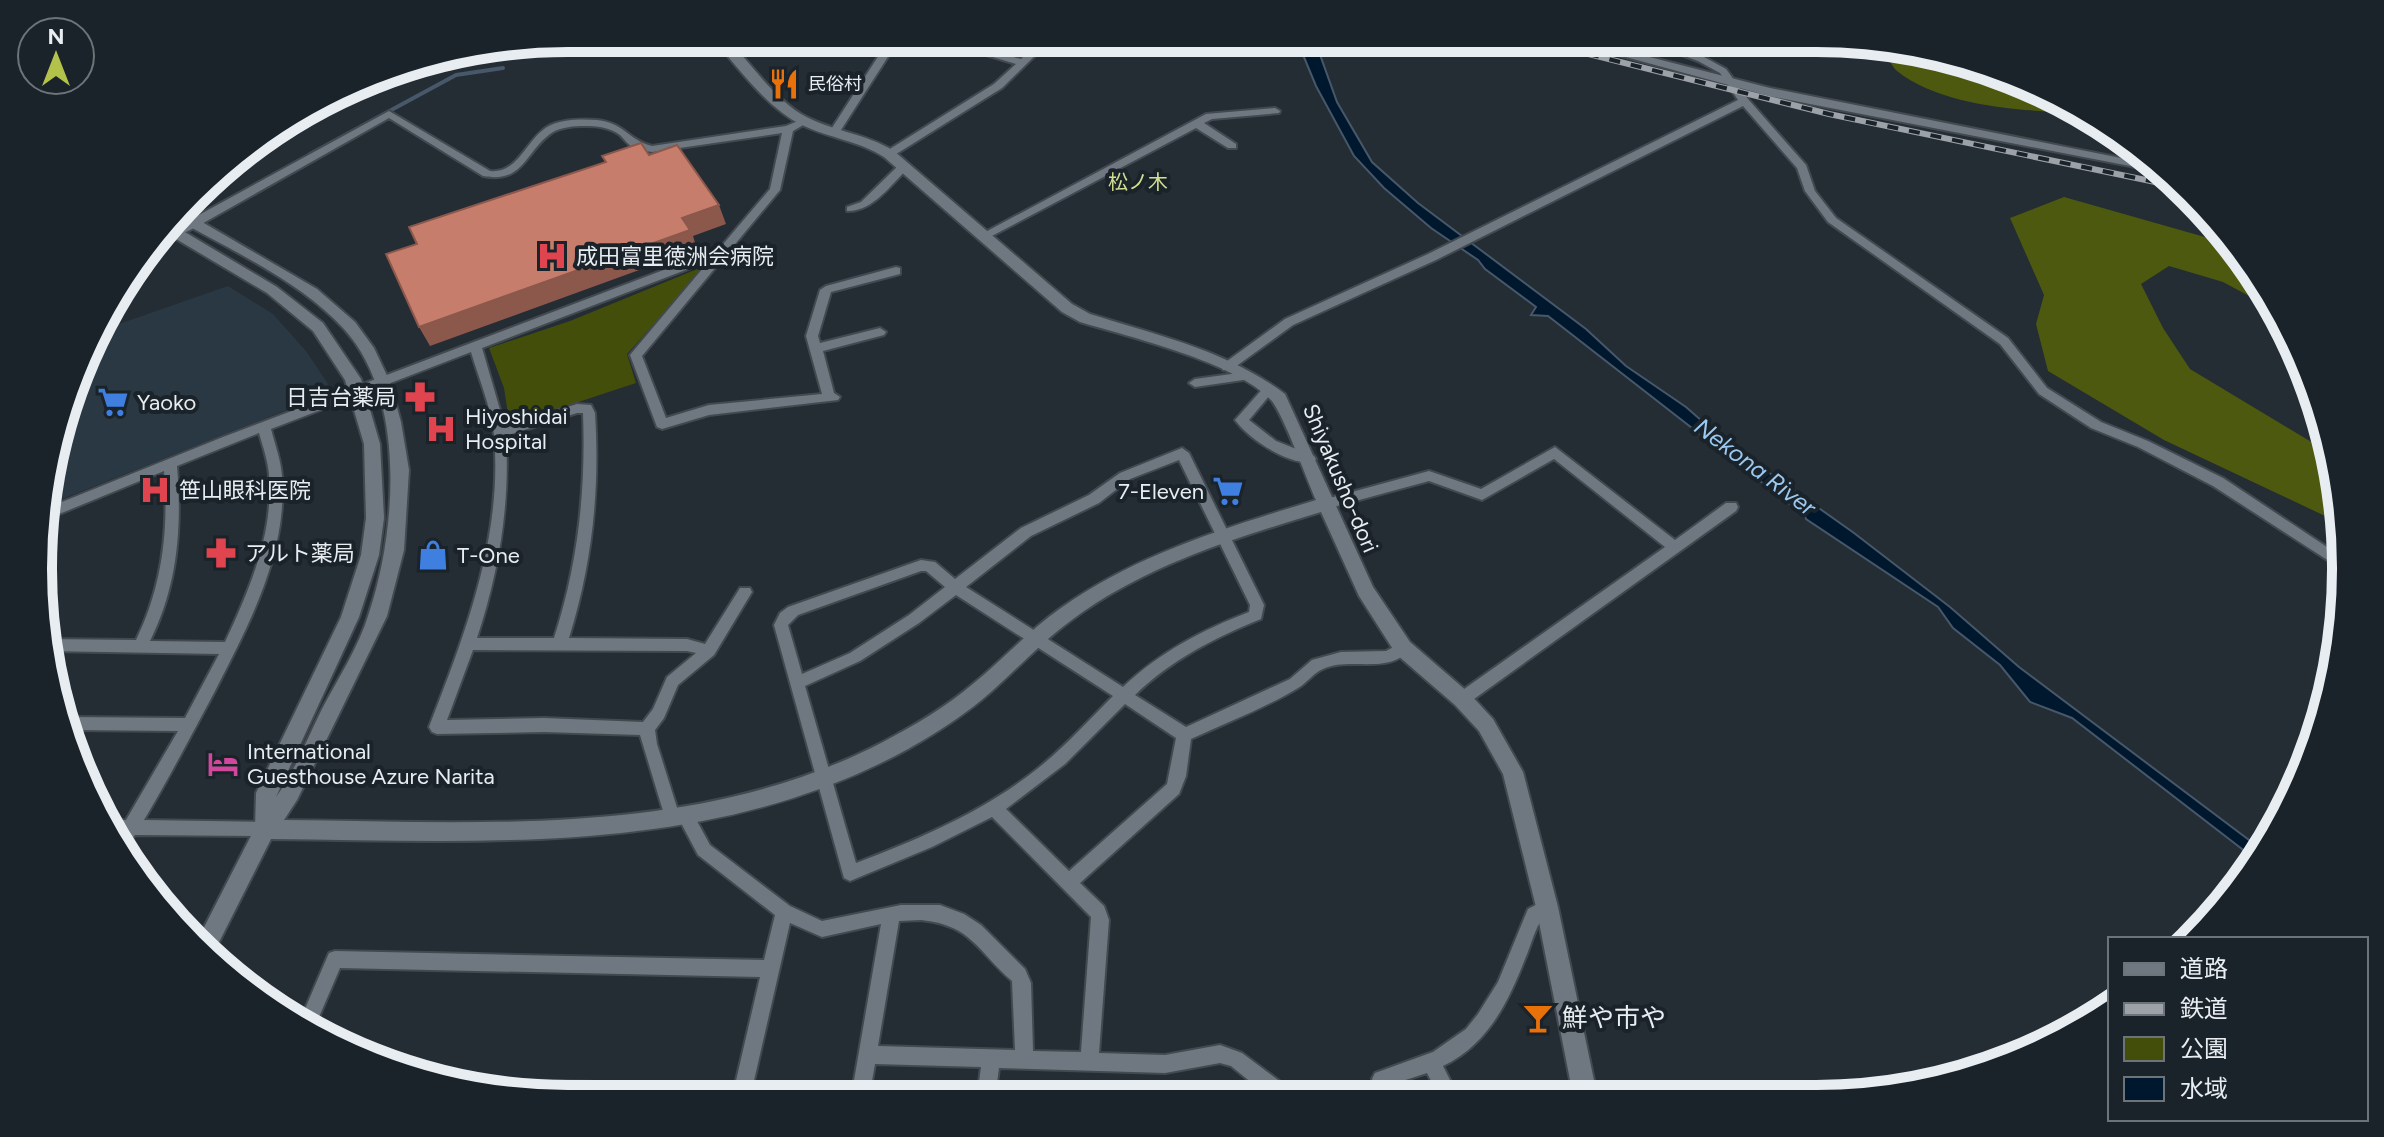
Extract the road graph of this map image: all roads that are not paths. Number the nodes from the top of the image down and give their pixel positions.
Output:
1 (732, 52) edge
2 (886, 52) edge
3 (987, 52) edge
4 (1035, 52) edge
5 (1615, 52) edge
6 (1681, 52) edge
7 (1024, 63) junction
8 (1733, 83) junction
9 (1744, 101) junction
10 (1275, 111) dead end
11 (805, 121) junction
12 (1196, 123) junction
13 (788, 129) junction
14 (835, 131) junction
15 (1232, 146) dead end
16 (889, 154) junction
17 (2138, 165) edge
18 (904, 166) junction
19 (851, 209) dead end
20 (184, 224) edge
21 (179, 229) edge
22 (179, 230) edge
23 (984, 236) junction
24 (724, 251) junction
25 (896, 271) dead end
26 (880, 332) dead end
27 (475, 346) junction
28 (815, 349) junction
29 (1227, 367) junction
30 (1246, 376) junction
31 (382, 382) junction
32 (1195, 383) dead end
33 (1269, 389) junction
34 (358, 391) junction
35 (264, 428) junction
36 (500, 433) junction
37 (1309, 459) junction
38 (170, 464) junction
39 (1326, 504) junction
40 (1731, 507) dead end
41 (55, 511) edge
42 (1223, 534) junction
43 (1675, 547) junction
44 (2332, 557) edge
45 (955, 587) junction
46 (745, 592) dead end
47 (1035, 640) junction
48 (469, 644) junction
49 (560, 644) junction
50 (58, 645) edge
51 (141, 645) junction
52 (230, 648) junction
53 (1403, 648) junction
54 (709, 651) junction
55 (797, 683) junction
56 (1127, 695) junction
57 (1462, 699) junction
58 (76, 723) edge
59 (189, 725) junction
60 (647, 729) junction
61 (1185, 735) junction
62 (822, 779) junction
63 (994, 808) junction
64 (679, 818) junction
65 (121, 827) edge
66 (131, 827) junction
67 (265, 829) junction
68 (126, 835) edge
69 (1070, 881) junction
70 (1547, 907) junction
71 (784, 912) junction
72 (891, 916) junction
73 (209, 940) edge
74 (771, 969) junction
75 (311, 1016) edge
76 (868, 1055) junction
77 (991, 1061) junction
78 (1024, 1061) junction
79 (1431, 1061) junction
80 (1089, 1063) junction
81 (1381, 1079) dead end
82 (745, 1085) edge
83 (862, 1085) edge
84 (988, 1085) edge
85 (1269, 1085) edge
86 (1443, 1085) edge
87 (1583, 1085) edge

1 - 11 street, Shiyakusho-dori
2 - 14 street
3 - 7 street
4 - 7 street
5 - 8 street
6 - 8 street
7 - 16 street
8 - 9 street
8 - 17 street
9 - 29 street
9 - 44 street
10 - 12 street
11 - 13 street
11 - 14 street, Shiyakusho-dori
12 - 15 street
12 - 23 street
13 - 20 street
13 - 24 street
14 - 16 street, Shiyakusho-dori
16 - 18 street, Shiyakusho-dori
18 - 19 street
18 - 23 street, Shiyakusho-dori
21 - 31 street
22 - 34 street
23 - 29 street, Shiyakusho-dori
24 - 27 street
24 - 28 street
25 - 28 street
26 - 28 street
27 - 31 street
27 - 36 street
29 - 30 street, Shiyakusho-dori
30 - 32 street
30 - 33 street, Shiyakusho-dori
31 - 34 street
31 - 67 street
33 - 37 street, Shiyakusho-dori
33 - 37 street
34 - 35 street
34 - 67 street
35 - 38 street
35 - 52 street
36 - 48 street
36 - 49 street
37 - 39 street, Shiyakusho-dori
38 - 41 street
38 - 51 street
39 - 42 street
39 - 43 street
39 - 53 street, Shiyakusho-dori
40 - 43 street
42 - 45 street
42 - 47 street
42 - 56 street
43 - 57 street
45 - 47 street
45 - 55 street
45 - 55 street
46 - 54 street
47 - 56 street
47 - 62 street
48 - 49 street
48 - 60 street
49 - 54 street
50 - 51 street
51 - 52 street
52 - 59 street
53 - 57 street, Shiyakusho-dori
53 - 61 street
54 - 60 street
55 - 62 street
56 - 61 street
56 - 63 street
57 - 70 street, Shiyakusho-dori
58 - 59 street
59 - 66 street
60 - 64 street
61 - 69 street
62 - 63 street
62 - 64 street
63 - 69 street
64 - 67 street
64 - 71 street
65 - 66 street
66 - 67 street
66 - 68 street
67 - 73 street
69 - 80 street
70 - 79 street
70 - 87 street, Shiyakusho-dori
71 - 72 street
71 - 74 street
72 - 76 street
72 - 78 street
74 - 75 street
74 - 82 street
76 - 77 street
76 - 83 street
77 - 78 street
77 - 84 street
78 - 80 street
79 - 81 street
79 - 86 street
80 - 85 street

